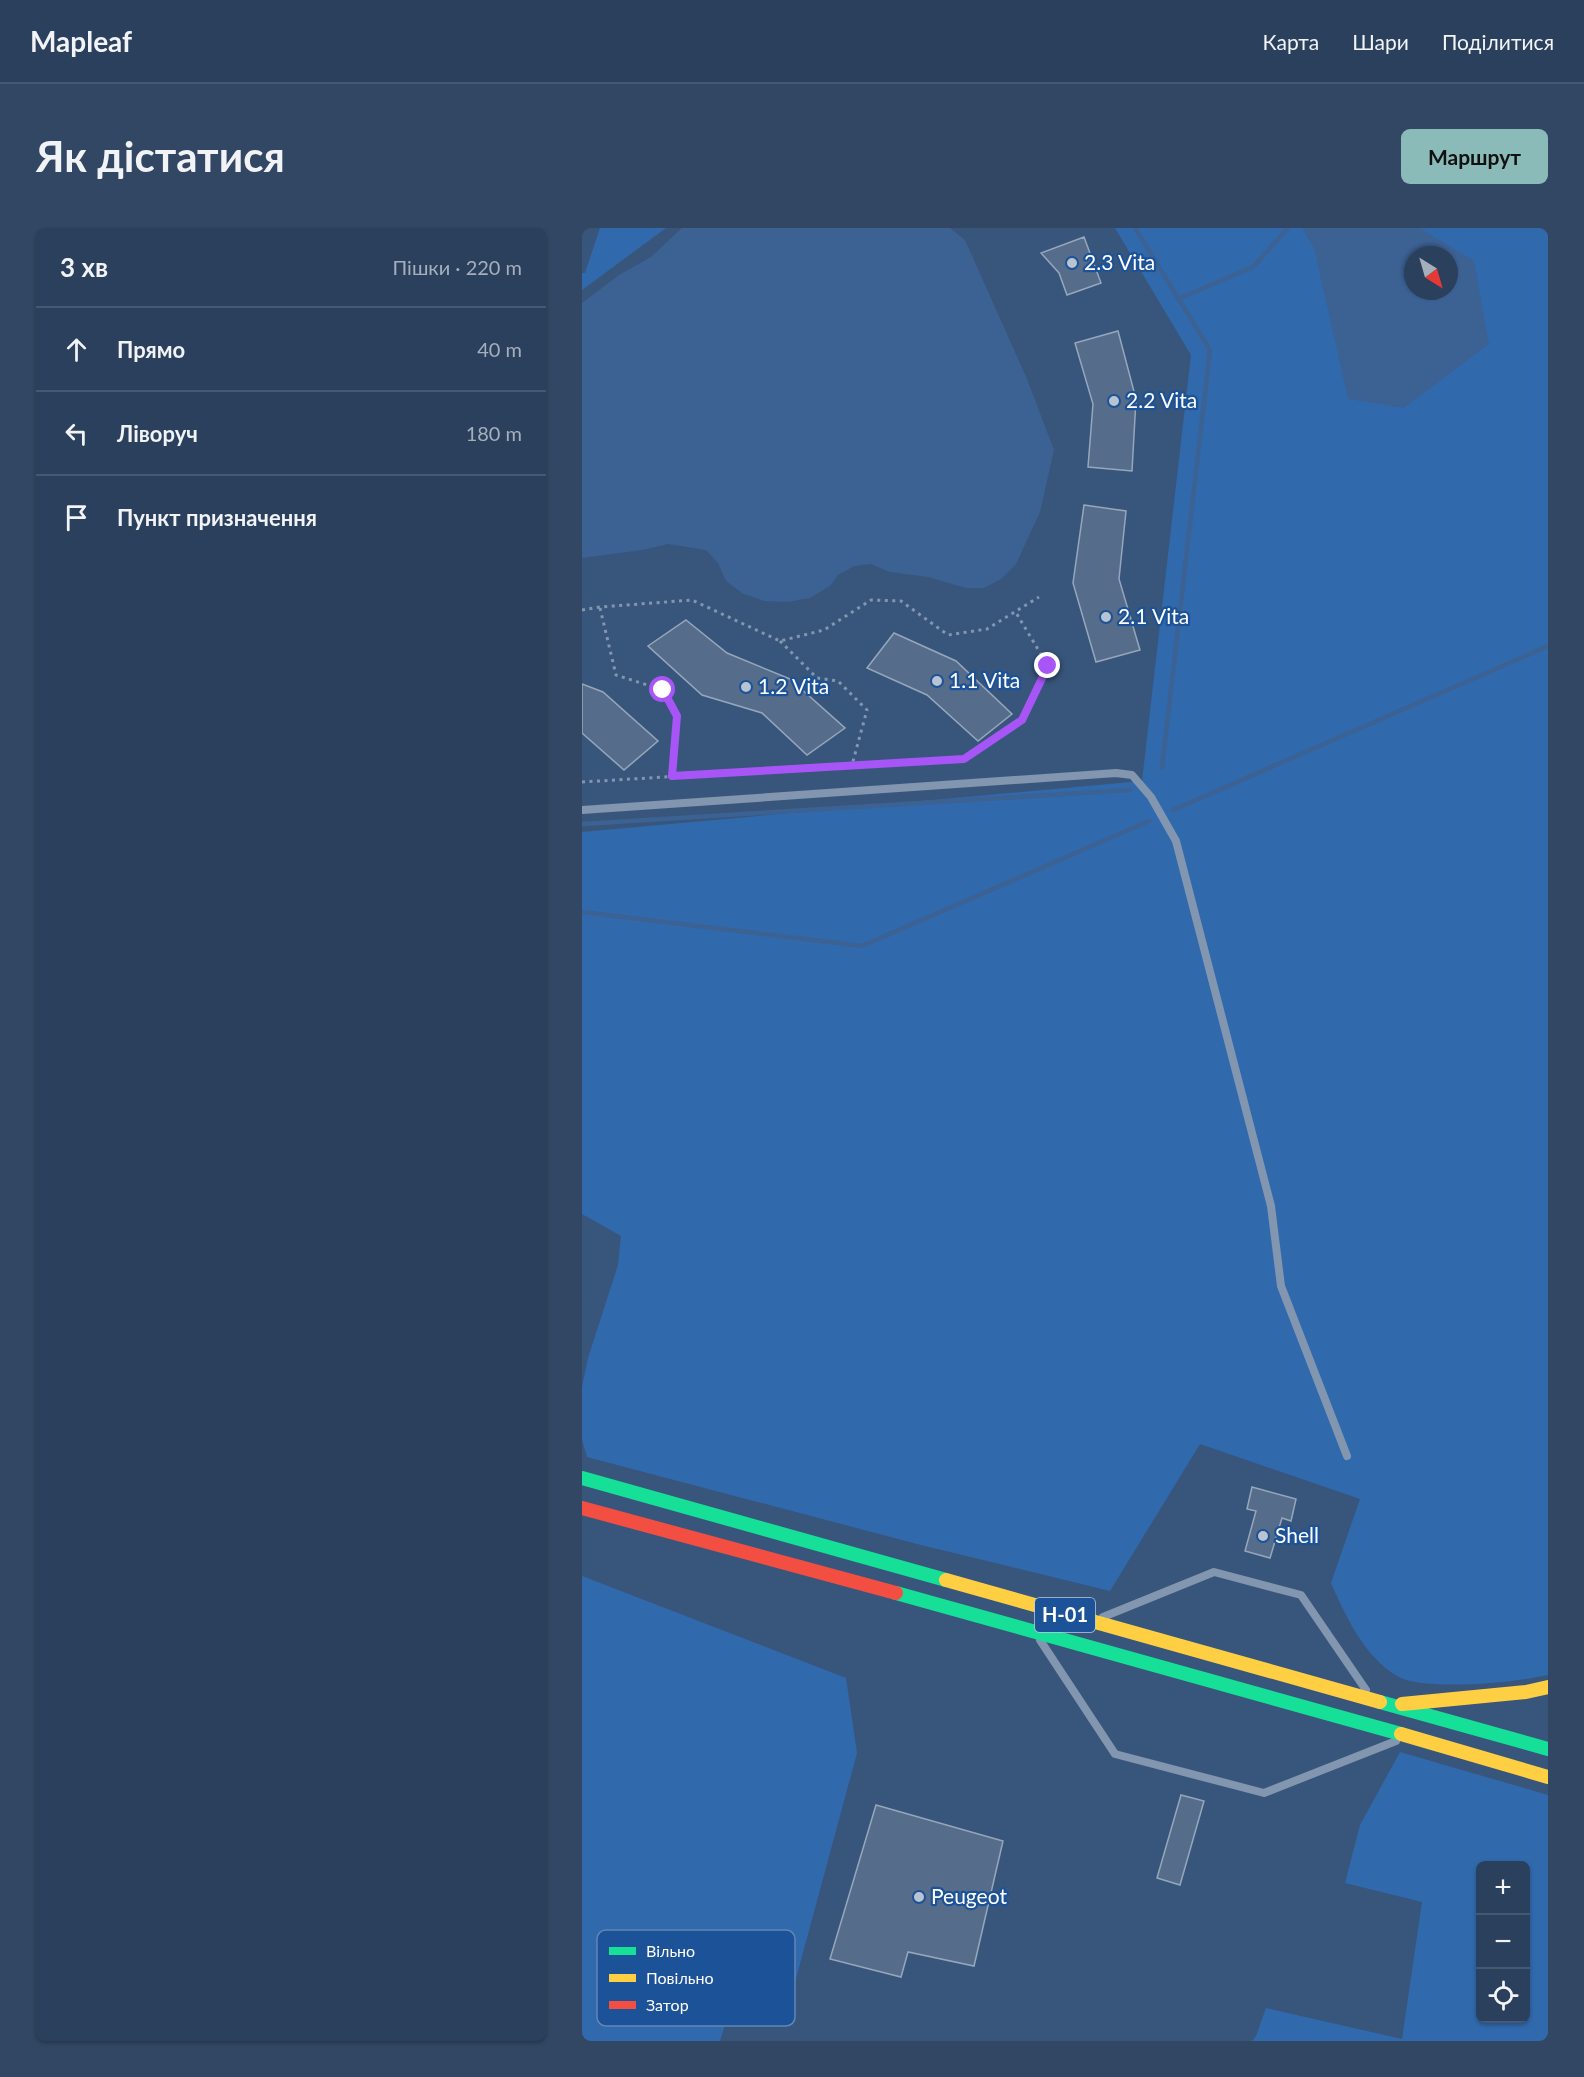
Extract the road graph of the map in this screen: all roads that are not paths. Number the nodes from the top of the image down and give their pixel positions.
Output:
1 (582, 810) edge
2 (1347, 1456) dead end
3 (582, 1478) edge
4 (582, 1508) edge
5 (1091, 1622) junction
6 (1035, 1631) junction
7 (1548, 1687) edge
8 (1373, 1701) junction
9 (1388, 1706) junction
10 (1409, 1736) junction
11 (1548, 1749) edge
12 (1548, 1777) edge

1 - 2 lane
3 - 5 main road, Н-01
4 - 6 main road, Н-01
5 - 8 main road, Н-01
5 - 8 lane
6 - 10 main road, Н-01
6 - 10 lane
7 - 9 main road
8 - 9 main road, Н-01
9 - 11 main road, Н-01
10 - 12 main road, Н-01

